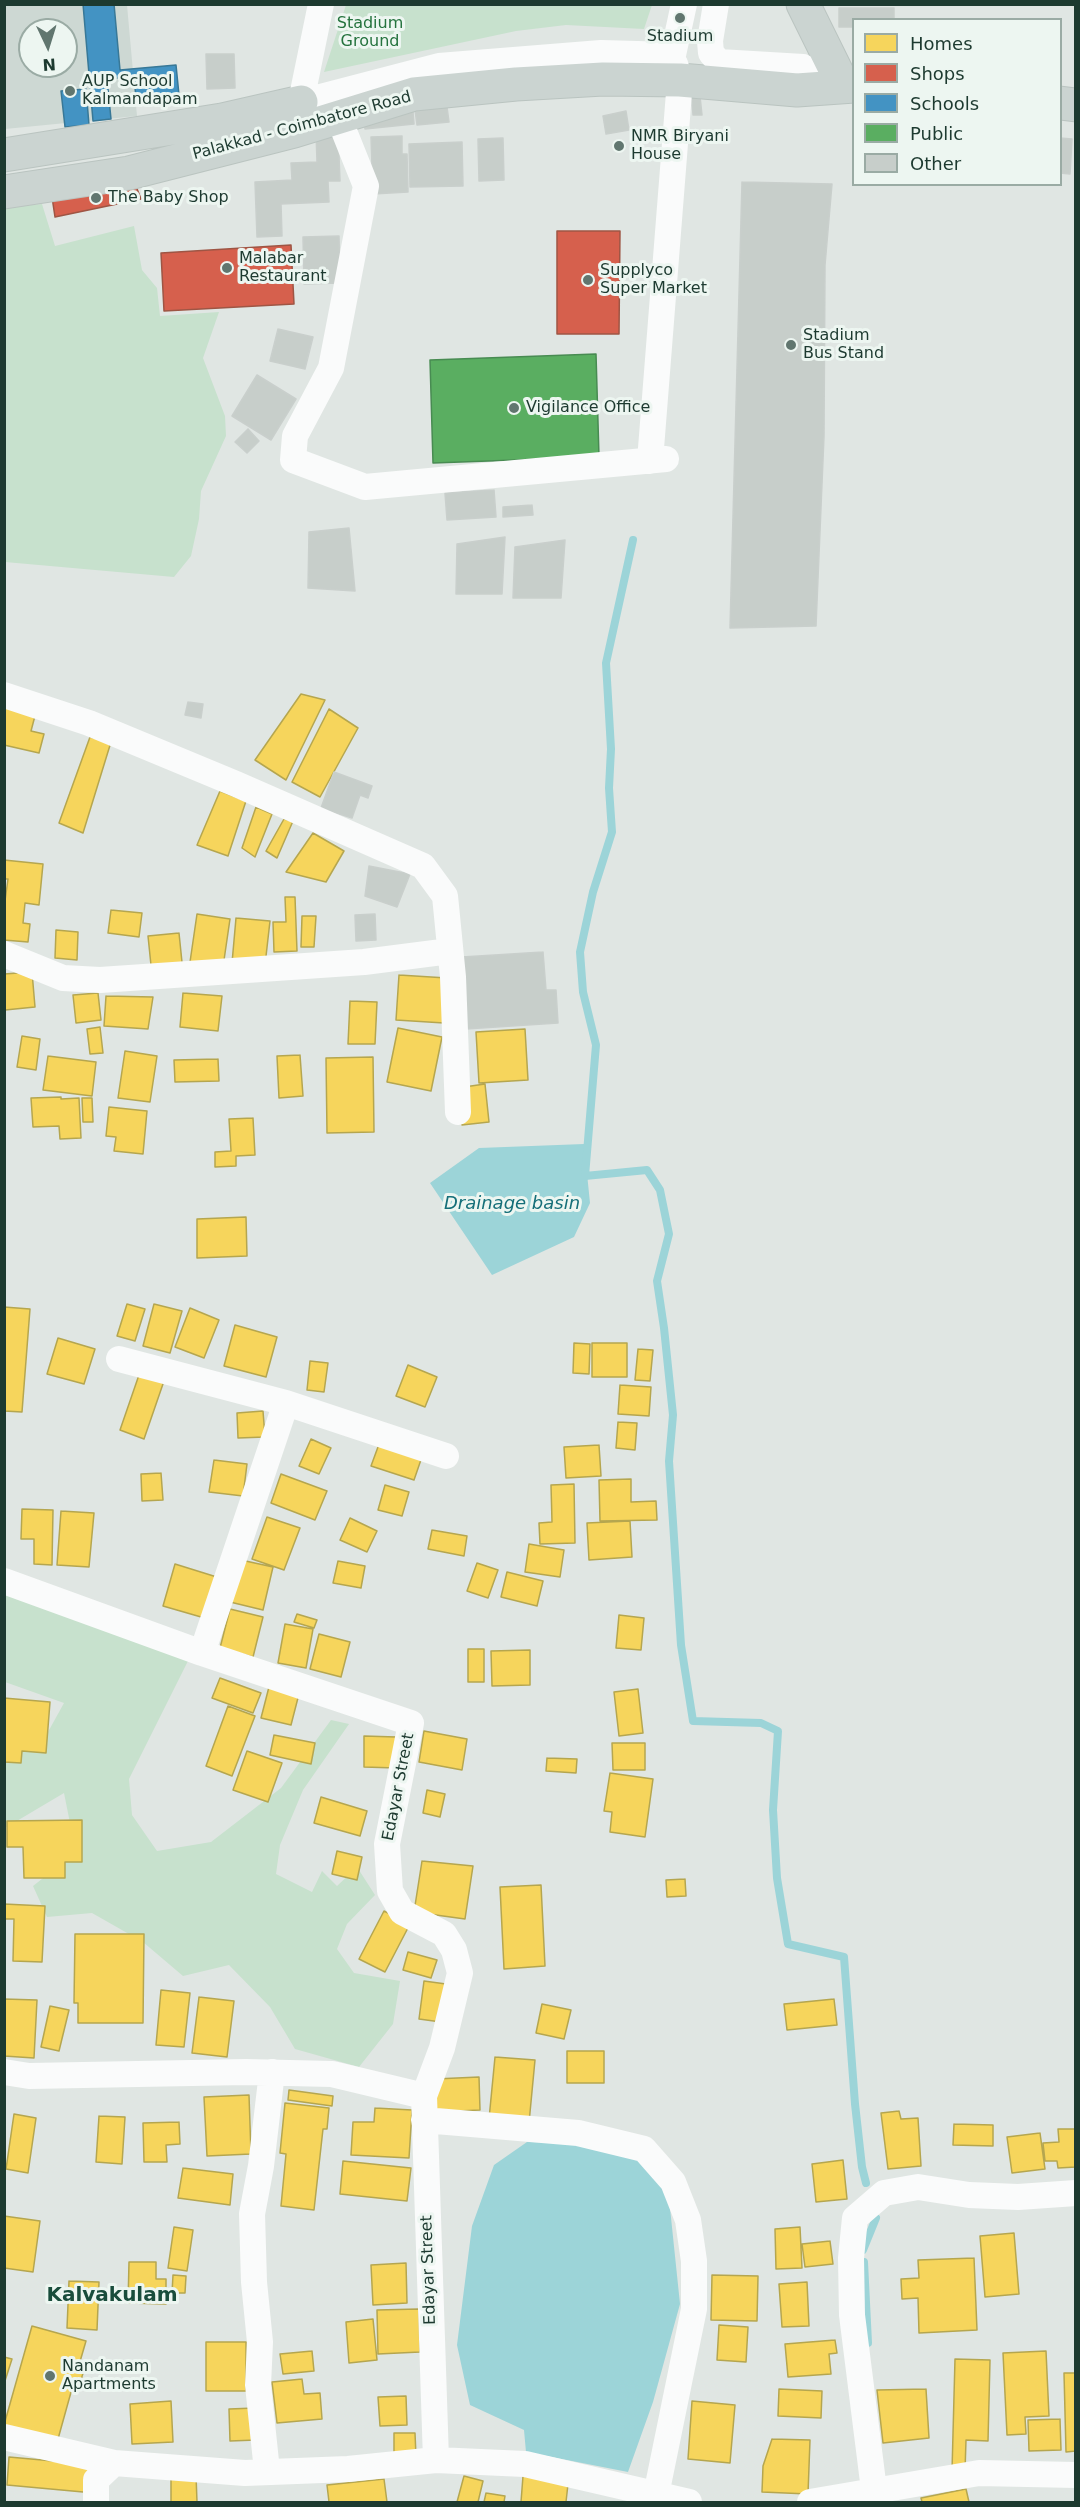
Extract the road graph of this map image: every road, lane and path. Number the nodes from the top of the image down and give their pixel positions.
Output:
1 (321, 4) edge
2 (684, 4) edge
3 (716, 4) edge
4 (803, 4) edge
5 (676, 68) junction
6 (848, 86) edge
7 (338, 116) junction
8 (298, 117) junction
9 (4, 155) edge
10 (4, 192) edge
11 (4, 696) edge
12 (450, 951) junction
13 (4, 954) edge
14 (458, 1112) dead end
15 (119, 1359) dead end
16 (286, 1403) junction
17 (446, 1456) dead end
18 (4, 1581) edge
19 (202, 1653) junction
20 (4, 2072) edge
21 (272, 2072) junction
22 (424, 2108) junction
23 (1076, 2193) edge
24 (4, 2437) edge
25 (436, 2460) junction
26 (114, 2463) junction
27 (267, 2471) junction
28 (1076, 2475) edge
29 (874, 2490) junction
30 (656, 2495) junction
31 (96, 2502) edge
32 (689, 2502) edge
33 (810, 2502) edge

1 - 8 street
2 - 5 street
3 - 6 street
4 - 6 main road
5 - 6 main road, Palakkad - Coimbatore Road
5 - 7 main road, Palakkad - Coimbatore Road
5 - 7 street
5 - 8 street
7 - 8 main road, Palakkad - Coimbatore Road
8 - 9 main road, Palakkad - Coimbatore Road
8 - 10 main road, Palakkad - Coimbatore Road
11 - 12 street
12 - 13 street
12 - 14 street
15 - 16 street
16 - 17 street
16 - 19 street
18 - 19 street, Edayar Street
19 - 22 street, Edayar Street
20 - 21 street
21 - 22 street
21 - 27 street
22 - 25 street, Edayar Street
22 - 30 street
23 - 29 street
24 - 26 street
25 - 27 street
25 - 30 street
26 - 27 street
26 - 31 street
28 - 29 street
29 - 33 street
30 - 32 street

